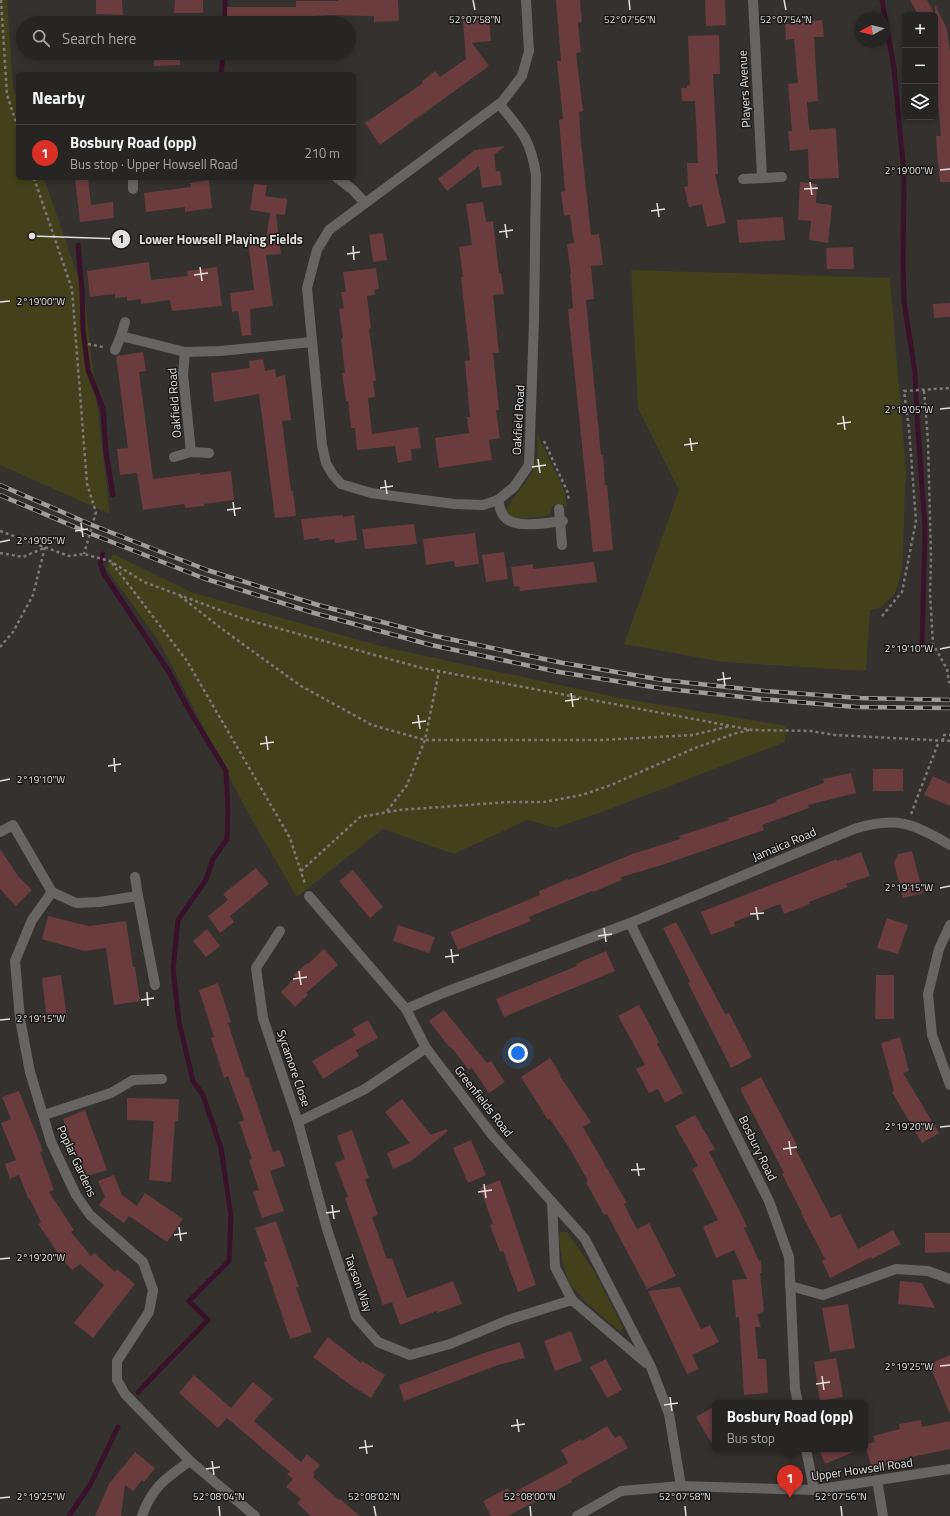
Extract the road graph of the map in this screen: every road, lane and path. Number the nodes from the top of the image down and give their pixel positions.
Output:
1 (1, 0) edge
2 (526, 0) edge
3 (753, 0) edge
4 (499, 104) junction
5 (16, 122) edge
6 (762, 177) junction
7 (782, 177) dead end
8 (743, 179) dead end
9 (35, 180) edge
10 (133, 180) edge
11 (340, 180) edge
12 (133, 189) dead end
13 (365, 203) junction
14 (125, 322) dead end
15 (121, 336) junction
16 (312, 342) junction
17 (115, 350) dead end
18 (185, 352) junction
19 (950, 388) edge
20 (924, 391) junction
21 (542, 437) dead end
22 (191, 452) junction
23 (209, 453) dead end
24 (174, 457) dead end
25 (498, 500) junction
26 (559, 509) dead end
27 (561, 522) junction
28 (0, 531) edge
29 (562, 545) dead end
30 (45, 547) junction
31 (0, 553) edge
32 (84, 554) junction
33 (110, 561) junction
34 (178, 594) junction
35 (882, 616) dead end
36 (0, 646) edge
37 (439, 672) junction
38 (950, 682) edge
39 (731, 726) junction
40 (752, 730) junction
41 (950, 735) edge
42 (425, 740) junction
43 (939, 741) junction
44 (943, 741) junction
45 (950, 741) edge
46 (386, 812) junction
47 (907, 823) junction
48 (0, 832) edge
49 (950, 845) edge
50 (301, 871) junction
51 (136, 877) dead end
52 (52, 892) junction
53 (138, 896) junction
54 (309, 896) joint
55 (630, 923) junction
56 (950, 925) edge
57 (280, 931) dead end
58 (155, 985) dead end
59 (406, 1009) junction
60 (426, 1048) junction
61 (162, 1079) dead end
62 (950, 1085) edge
63 (44, 1115) junction
64 (298, 1122) junction
65 (552, 1202) junction
66 (950, 1280) edge
67 (790, 1286) junction
68 (572, 1300) junction
69 (651, 1367) junction
70 (797, 1400) edge
71 (807, 1452) edge
72 (190, 1461) junction
73 (950, 1469) edge
74 (877, 1480) junction
75 (681, 1486) junction
76 (814, 1490) junction
77 (142, 1516) edge
78 (254, 1516) edge
79 (577, 1516) edge
80 (883, 1516) edge

1 - 5 path
2 - 4 street, Oakfield Road
3 - 6 street, Players Avenue
4 - 13 street, Oakfield Road
4 - 25 street, Oakfield Road
6 - 7 street
6 - 8 street
9 - 32 path
10 - 12 street
11 - 13 street
13 - 16 street, Oakfield Road
14 - 15 street
15 - 17 street
15 - 18 street, Oakfield Road
16 - 18 street, Oakfield Road
16 - 25 street, Oakfield Road
18 - 22 street, Oakfield Road
19 - 20 path
20 - 35 path
20 - 38 path
21 - 27 path
22 - 23 street, Oakfield Road
22 - 24 street, Oakfield Road
25 - 27 street
26 - 27 street
27 - 29 street
28 - 30 path
30 - 31 path
30 - 32 path
30 - 36 path
32 - 33 path
33 - 34 path
33 - 50 path
34 - 37 path
34 - 42 path
37 - 39 path
37 - 42 path
39 - 40 path
39 - 42 path
40 - 43 path
40 - 46 path
41 - 44 path
42 - 46 path
43 - 44 path
43 - 47 path
44 - 45 path
46 - 50 path
47 - 49 street, Jamaica Road
47 - 55 street, Jamaica Road
48 - 52 street
50 - 54 path
51 - 53 street
52 - 53 street
52 - 63 street, Poplar Gardens
53 - 58 street
54 - 59 street, Greenfields Road
55 - 59 street
55 - 67 street, Bosbury Road
56 - 62 street
57 - 64 street, Sycamore Close
59 - 60 street, Greenfields Road
60 - 64 street, Sycamore Close
60 - 65 street, Greenfields Road
61 - 63 street
63 - 72 street, Poplar Gardens
64 - 68 street, Tayson Way
65 - 68 street, Greenfields Road
65 - 69 street, Greenfields Road
66 - 67 street
67 - 70 street, Bosbury Road
68 - 69 street, Greenfields Road
69 - 75 street, Greenfields Road
71 - 76 street
72 - 77 street
72 - 78 street, Poplar Gardens
73 - 74 street, Upper Howsell Road
74 - 76 street, Upper Howsell Road
74 - 80 street
75 - 76 street, Upper Howsell Road
75 - 79 street, Upper Howsell Road

